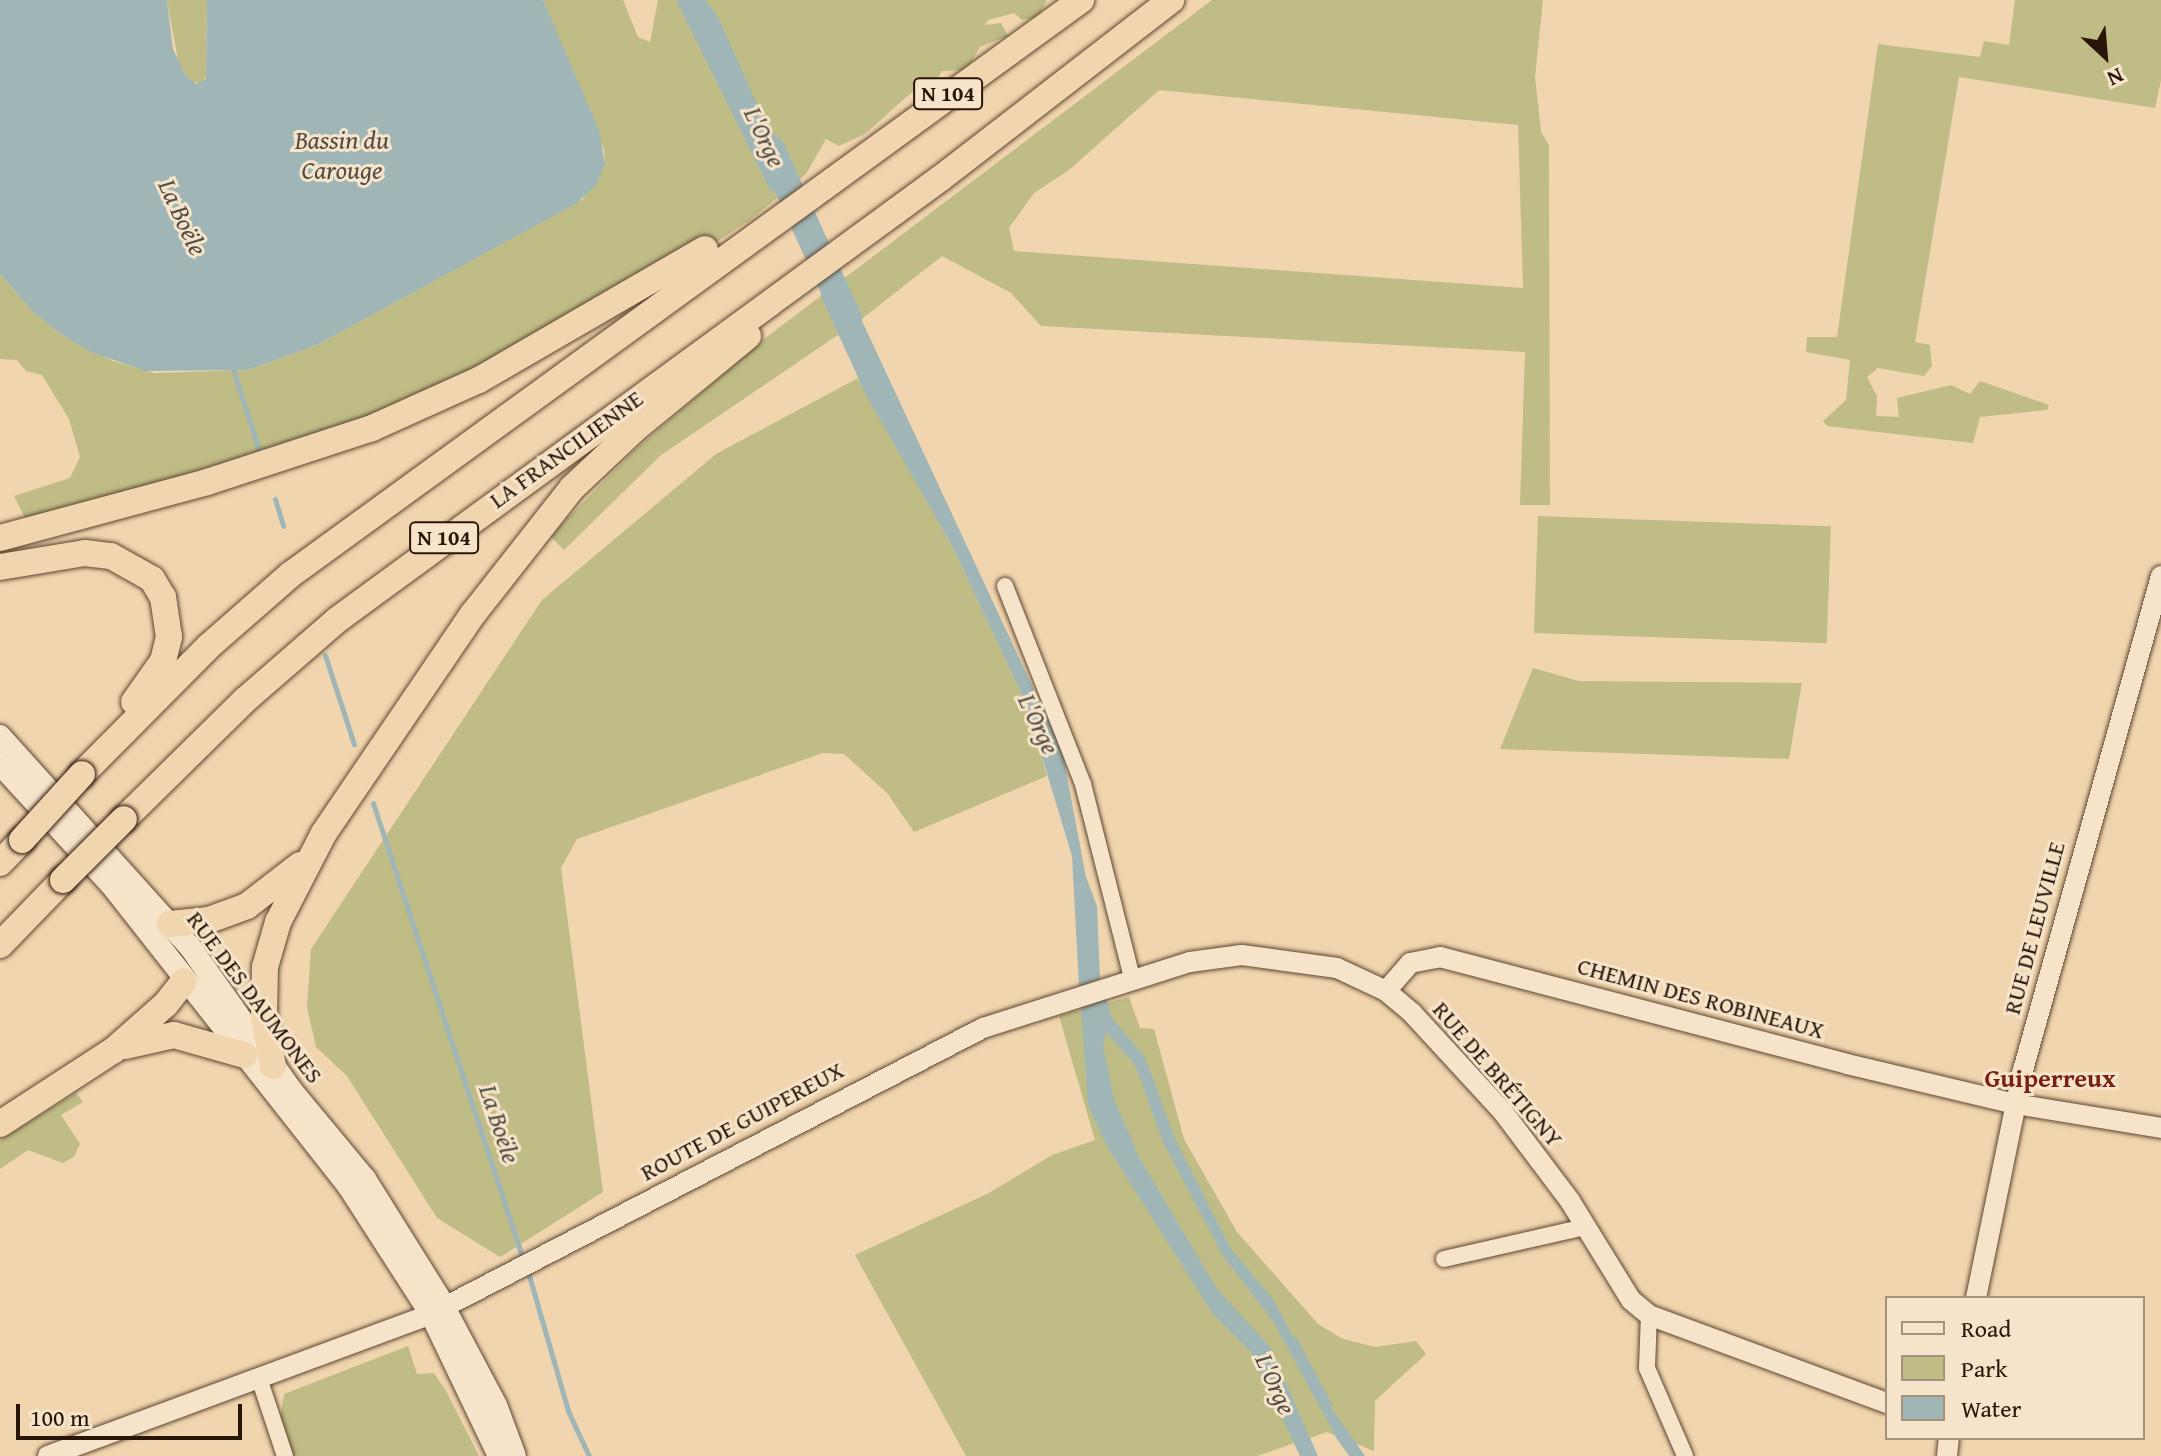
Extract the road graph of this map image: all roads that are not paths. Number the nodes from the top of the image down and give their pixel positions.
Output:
1 (1081, 0) edge
2 (1171, 0) edge
3 (770, 222) junction
4 (791, 293) junction
5 (0, 538) edge
6 (1, 568) edge
7 (2161, 576) edge
8 (1005, 586) dead end
9 (0, 736) edge
10 (104, 752) junction
11 (0, 764) edge
12 (309, 857) junction
13 (0, 863) edge
14 (138, 920) junction
15 (170, 924) junction
16 (0, 945) edge
17 (190, 947) junction
18 (1132, 978) junction
19 (184, 981) junction
20 (1386, 991) junction
21 (1072, 997) joint
22 (114, 1050) junction
23 (244, 1055) junction
24 (273, 1066) junction
25 (2015, 1104) junction
26 (0, 1124) edge
27 (2161, 1128) edge
28 (1585, 1227) junction
29 (1444, 1259) dead end
30 (1976, 1296) edge
31 (438, 1311) junction
32 (1649, 1315) junction
33 (260, 1381) junction
34 (1885, 1402) edge
35 (48, 1456) edge
36 (285, 1456) edge
37 (499, 1456) edge
38 (515, 1456) edge
39 (1685, 1456) edge

1 - 3 highway, N 104
2 - 4 highway, LA FRANCILIENNE / N 104
3 - 5 highway
3 - 10 highway, N 104
4 - 12 highway
4 - 16 highway, LA FRANCILIENNE / N 104, bridge
6 - 10 highway
7 - 25 street, RUE DE LEUVILLE
8 - 18 street
9 - 15 main road, RUE DES DAUMONES
10 - 13 highway, N 104, bridge
11 - 14 main road, RUE DES DAUMONES
12 - 15 highway
12 - 24 highway
14 - 15 main road
14 - 19 main road, RUE DES DAUMONES
15 - 17 main road, RUE DES DAUMONES
17 - 19 main road
17 - 24 main road, RUE DES DAUMONES
18 - 20 street, RUE DE BRÉTIGNY
18 - 21 street, RUE DE BRÉTIGNY
19 - 22 highway
19 - 23 main road, RUE DES DAUMONES
20 - 25 street, CHEMIN DES ROBINEAUX
20 - 28 street, RUE DE BRÉTIGNY
21 - 31 street, ROUTE DE GUIPEREUX
22 - 23 highway
22 - 26 highway
23 - 31 main road, RUE DES DAUMONES
24 - 31 main road, RUE DES DAUMONES
25 - 27 street, CHEMIN DES ROBINEAUX
25 - 30 street, RUE DE LEUVILLE
28 - 29 street
28 - 32 street, RUE DE BRÉTIGNY
31 - 33 street, ROUTE DE GUIPEREUX
31 - 37 main road
31 - 38 main road
32 - 34 street, RUE DE BRÉTIGNY
32 - 39 street
33 - 35 street, ROUTE DE GUIPEREUX
33 - 36 street

